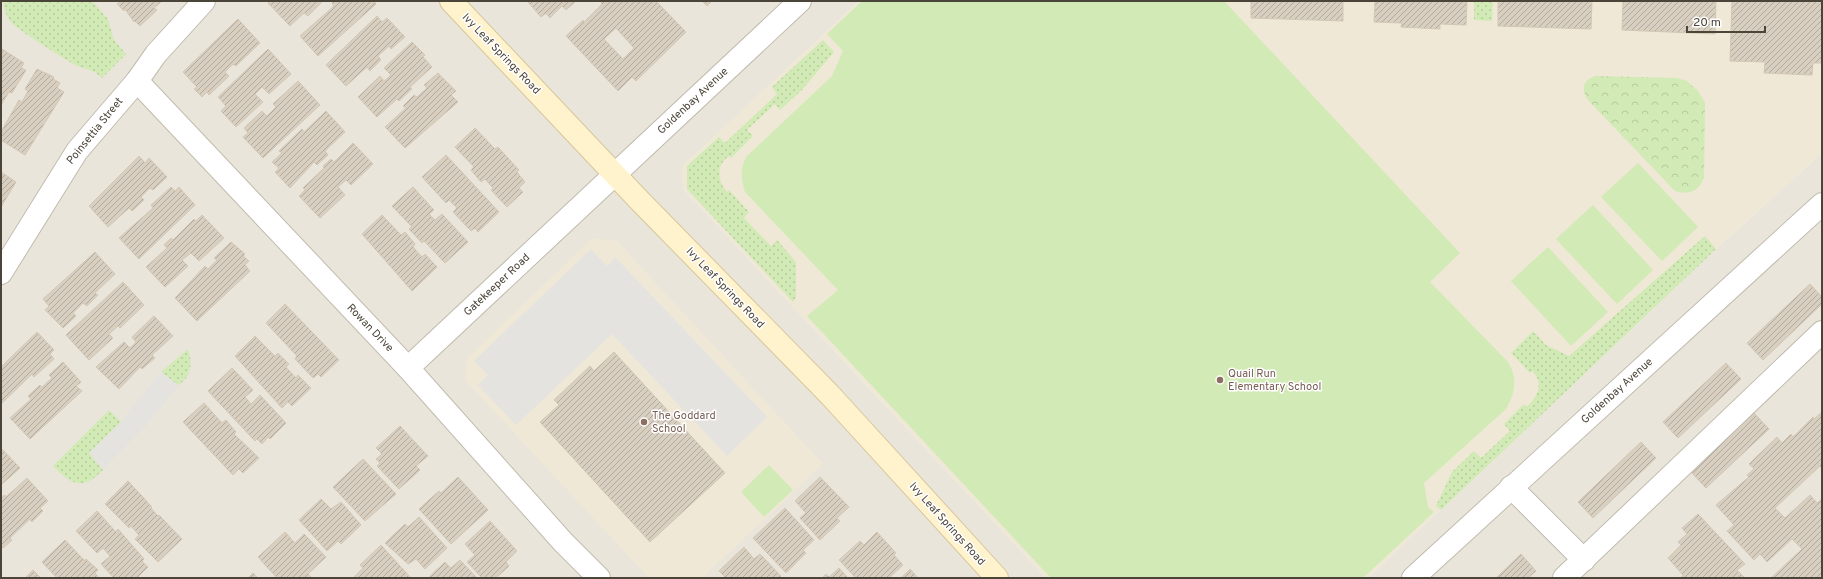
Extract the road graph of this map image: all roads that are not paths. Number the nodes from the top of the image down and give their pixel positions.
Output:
1 (204, 1) edge
2 (451, 1) edge
3 (800, 1) edge
4 (137, 81) junction
5 (615, 174) junction
6 (586, 201) joint
7 (1822, 204) edge
8 (1, 273) edge
9 (1822, 332) edge
10 (408, 368) junction
11 (1511, 487) junction
12 (1584, 560) junction
13 (599, 578) edge
14 (997, 578) edge
15 (1413, 578) edge
16 (1564, 578) edge

1 - 4 street, Poinsettia Street
2 - 5 street, Ivy Leaf Springs Road
3 - 5 street, Goldenbay Avenue
4 - 8 street, Poinsettia Street
4 - 10 street, Rowan Drive
5 - 6 street, Goldenbay Avenue
5 - 14 street, Ivy Leaf Springs Road
6 - 10 street, Gatekeeper Road
7 - 11 street, Goldenbay Avenue
9 - 12 street
10 - 13 street, Rowan Drive
11 - 12 street
11 - 15 street, Goldenbay Avenue
12 - 16 street

